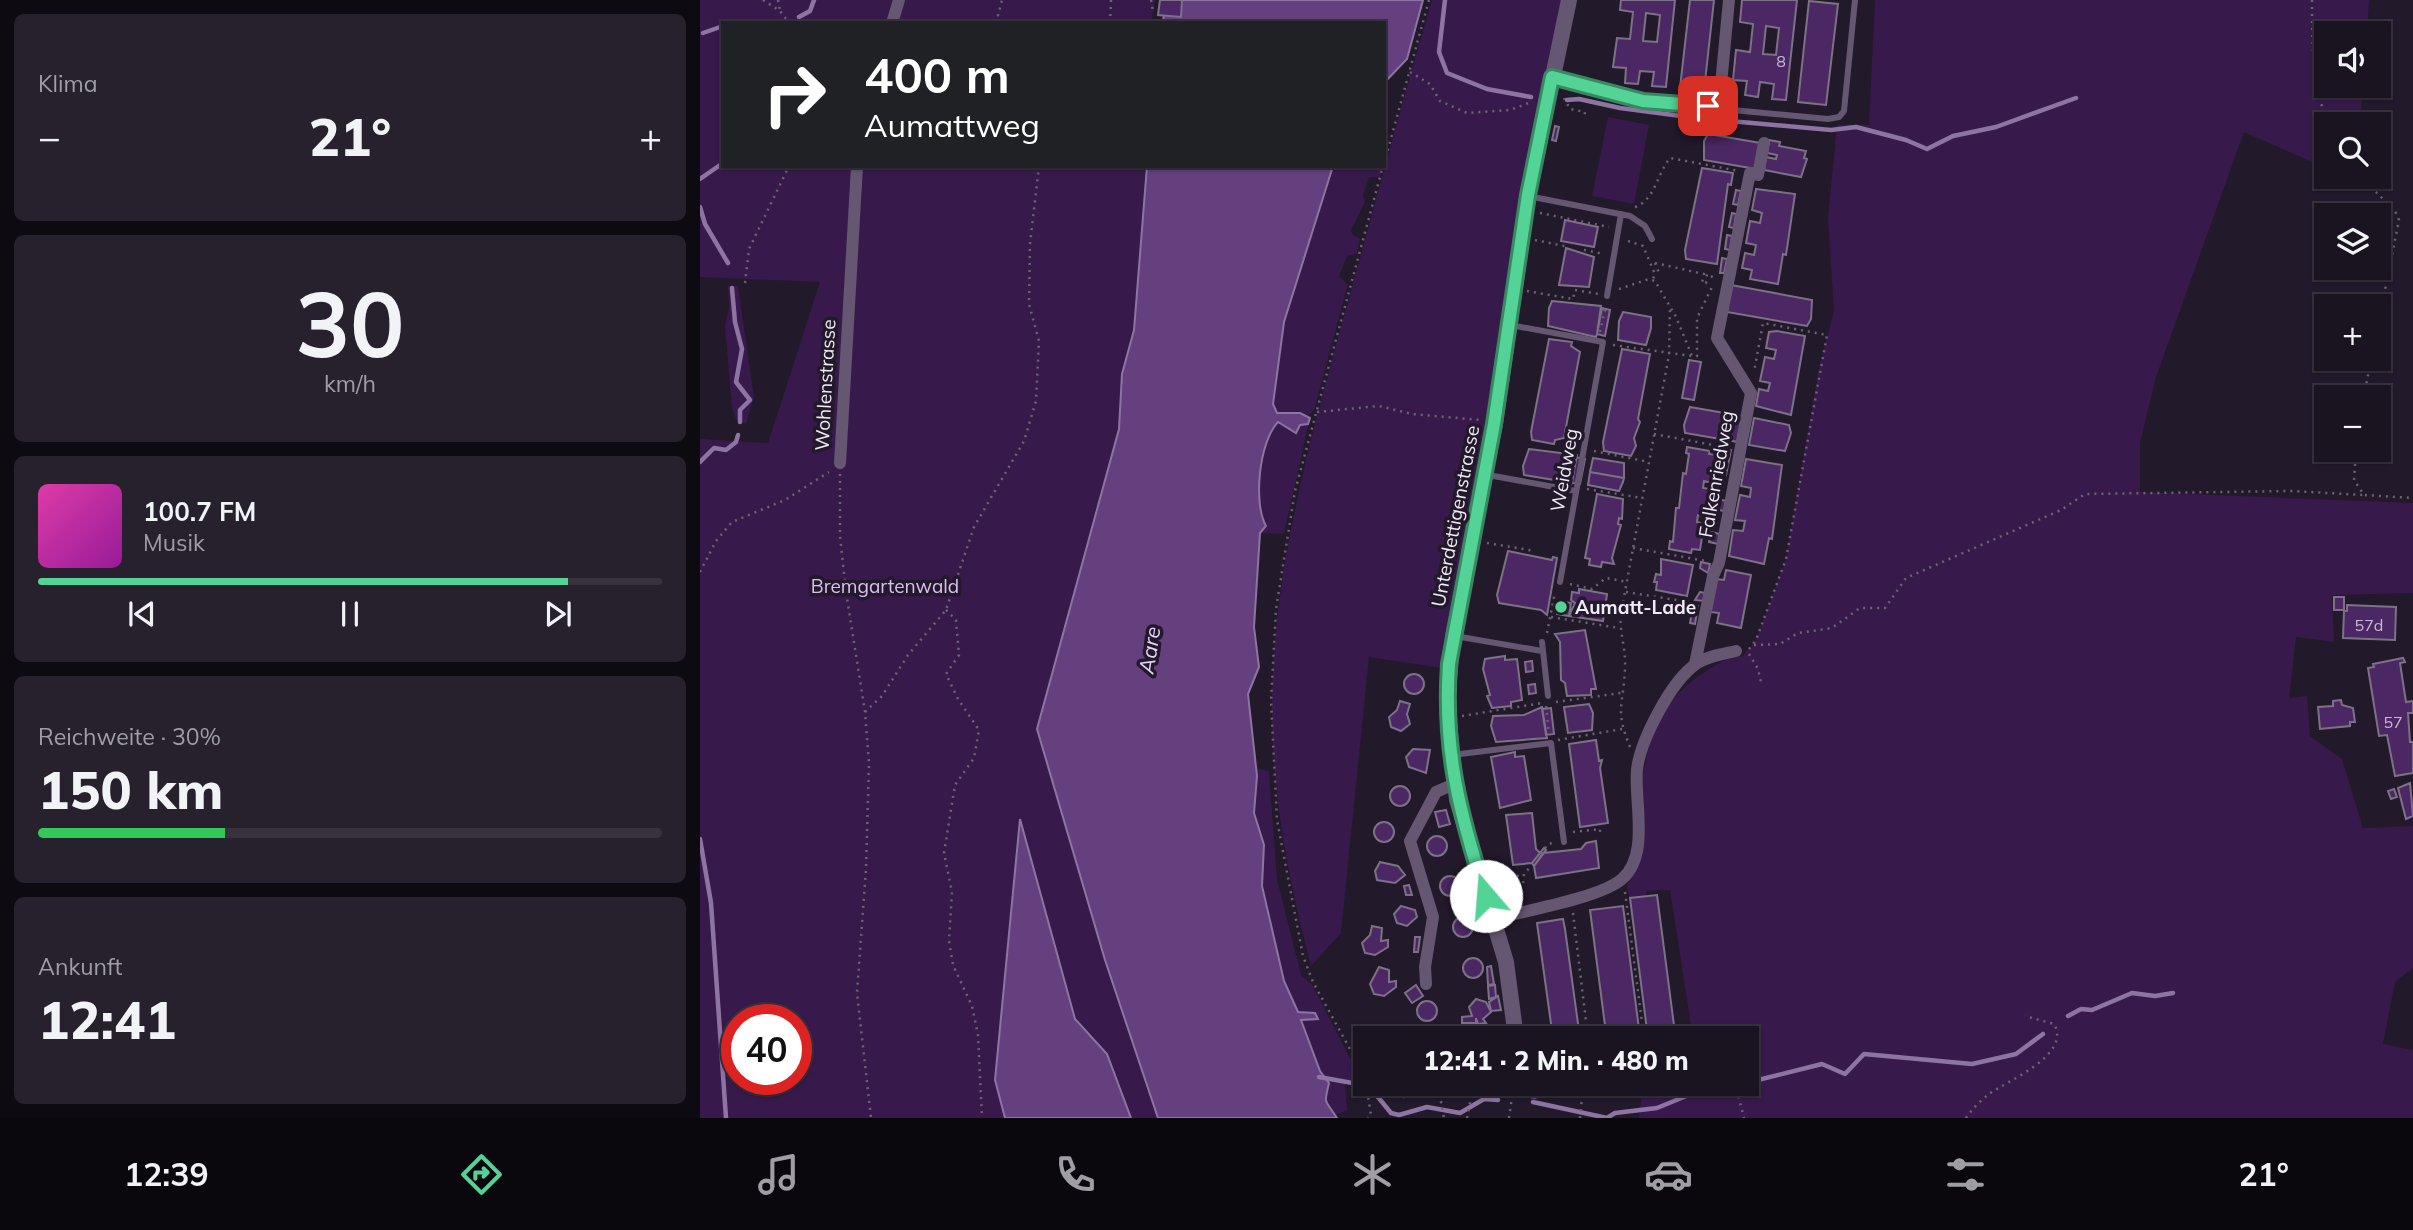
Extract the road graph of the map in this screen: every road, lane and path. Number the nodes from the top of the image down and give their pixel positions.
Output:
1 (763, 0) edge
2 (778, 0) edge
3 (898, 0) edge
4 (1002, 0) edge
5 (1111, 0) edge
6 (1151, 0) edge
7 (1429, 0) edge
8 (1569, 0) edge
9 (1729, 0) edge
10 (1855, 0) edge
11 (2312, 0) edge
12 (1153, 10) dead end
13 (779, 11) junction
14 (787, 21) edge
15 (893, 21) edge
16 (997, 21) edge
17 (1111, 21) edge
18 (1410, 72) junction
19 (1552, 77) junction
20 (1549, 100) junction
21 (1716, 104) junction
22 (1570, 110) dead end
23 (2324, 112) edge
24 (1584, 117) dead end
25 (1764, 143) dead end
26 (1386, 158) edge
27 (788, 168) edge
28 (857, 168) edge
29 (1040, 168) edge
30 (1383, 168) edge
31 (1726, 168) dead end
32 (2373, 189) edge
33 (1533, 196) junction
34 (1536, 212) junction
35 (1622, 214) junction
36 (1534, 221) dead end
37 (1619, 229) junction
38 (1533, 230) dead end
39 (1652, 239) dead end
40 (1625, 241) dead end
41 (1569, 247) dead end
42 (1584, 250) dead end
43 (1614, 256) junction
44 (1655, 274) junction
45 (1622, 276) dead end
46 (1653, 279) junction
47 (1721, 279) junction
48 (745, 283) dead end
49 (1524, 290) dead end
50 (2384, 294) edge
51 (1607, 296) junction
52 (1670, 305) junction
53 (1508, 325) junction
54 (1601, 342) junction
55 (1669, 355) junction
56 (1692, 356) junction
57 (1751, 393) junction
58 (1317, 412) junction
59 (1494, 424) junction
60 (1654, 434) junction
61 (1740, 449) junction
62 (1600, 453) dead end
63 (1649, 462) junction
64 (2355, 462) edge
65 (840, 463) junction
66 (1486, 475) junction
67 (1576, 489) junction
68 (2364, 495) junction
69 (1642, 498) junction
70 (2413, 498) edge
71 (1484, 542) dead end
72 (1633, 548) junction
73 (1535, 551) dead end
74 (1705, 560) dead end
75 (700, 572) edge
76 (1560, 582) joint
77 (1629, 582) junction
78 (1580, 586) dead end
79 (1626, 592) junction
80 (1707, 606) junction
81 (946, 610) junction
82 (1551, 617) junction
83 (1619, 628) junction
84 (1453, 636) junction
85 (1542, 642) joint
86 (1754, 645) junction
87 (1542, 651) junction
88 (1737, 651) dead end
89 (1695, 664) junction
90 (1761, 682) dead end
91 (1622, 693) junction
92 (1547, 699) junction
93 (1561, 703) dead end
94 (1458, 708) dead end
95 (866, 712) junction
96 (1622, 729) junction
97 (1565, 738) dead end
98 (1550, 742) junction
99 (1450, 755) junction
100 (1638, 763) junction
101 (1454, 784) junction
102 (1562, 833) junction
103 (1600, 834) dead end
104 (1563, 842) joint
105 (1541, 854) dead end
106 (1531, 866) dead end
107 (1524, 874) junction
108 (1623, 879) junction
109 (1514, 888) junction
110 (1499, 894) dead end
111 (1571, 899) junction
112 (1494, 919) junction
113 (1426, 984) dead end
114 (2025, 1016) dead end
115 (1515, 1026) edge
116 (1587, 1026) edge
117 (1643, 1026) edge
118 (1353, 1052) edge
119 (1367, 1096) edge
120 (1440, 1096) edge
121 (1472, 1096) edge
122 (1515, 1096) edge
123 (1583, 1096) edge
124 (1738, 1096) edge
125 (871, 1118) edge
126 (982, 1118) edge
127 (1368, 1118) edge
128 (1444, 1118) edge
129 (1467, 1118) edge
130 (1509, 1118) edge
131 (1580, 1118) edge
132 (1744, 1118) edge
133 (1966, 1118) edge

1 - 13 path
2 - 13 path
3 - 15 street
4 - 16 path
5 - 17 path
6 - 12 path
7 - 18 path
8 - 19 street, Unterdettigenstrasse
9 - 21 street
10 - 21 lane
11 - 23 path
13 - 14 path
18 - 20 path
18 - 26 path
19 - 20 street, Unterdettigenstrasse
19 - 21 street
20 - 33 street, Unterdettigenstrasse
22 - 24 path
25 - 47 street, Falkenriedweg
27 - 48 path
28 - 65 street, Wohlenstrasse
29 - 81 path
30 - 58 path
31 - 35 path
32 - 50 path
33 - 34 path
33 - 35 lane
33 - 53 street, Unterdettigenstrasse
34 - 36 path
34 - 37 path
35 - 37 lane
35 - 39 lane
37 - 43 lane
38 - 41 path
40 - 44 path
42 - 43 path
43 - 51 lane
44 - 46 path
44 - 47 path
45 - 46 path
46 - 52 path
47 - 56 path
47 - 57 street, Falkenriedweg
49 - 51 path
51 - 54 path
52 - 55 path
52 - 56 path
53 - 54 lane
53 - 59 street, Unterdettigenstrasse
54 - 55 path
54 - 67 lane, Weidweg
55 - 56 path
55 - 60 path
57 - 61 street, Falkenriedweg
57 - 86 path
58 - 59 path
58 - 118 path
59 - 66 street, Unterdettigenstrasse
60 - 61 path
60 - 63 path
61 - 80 street, Falkenriedweg
62 - 63 path
63 - 69 path
64 - 68 path
65 - 75 path, Wohlenstrasse
65 - 95 path
66 - 67 lane
66 - 84 street, Unterdettigenstrasse
67 - 69 path
67 - 76 lane, Weidweg
68 - 70 path
68 - 86 path
69 - 72 path
71 - 73 path
72 - 74 path
72 - 77 path
76 - 82 path
77 - 78 path
77 - 79 path
79 - 80 path
79 - 83 path
80 - 89 street, Falkenriedweg
81 - 95 path
81 - 126 path
82 - 83 path
82 - 85 path
83 - 91 path
84 - 87 lane
84 - 99 street, Unterdettigenstrasse
85 - 87 lane
86 - 90 path
87 - 92 lane
88 - 89 street
89 - 100 street, Falkenriedweg
91 - 93 path
91 - 96 path
92 - 94 path
92 - 98 path
95 - 125 path
96 - 97 path
96 - 100 path
98 - 99 lane
98 - 102 lane
99 - 101 street, Unterdettigenstrasse
100 - 108 street, Falkenriedweg
101 - 112 street, Unterdettigenstrasse
101 - 113 street
102 - 103 path
102 - 104 lane
104 - 105 path
106 - 107 path
107 - 109 path
107 - 109 path
108 - 111 street
108 - 117 path
109 - 110 path
111 - 112 street
111 - 116 path
112 - 115 street, Unterdettigenstrasse
114 - 133 path
119 - 127 path
120 - 128 path
121 - 129 path
122 - 130 path
123 - 131 path
124 - 132 path

